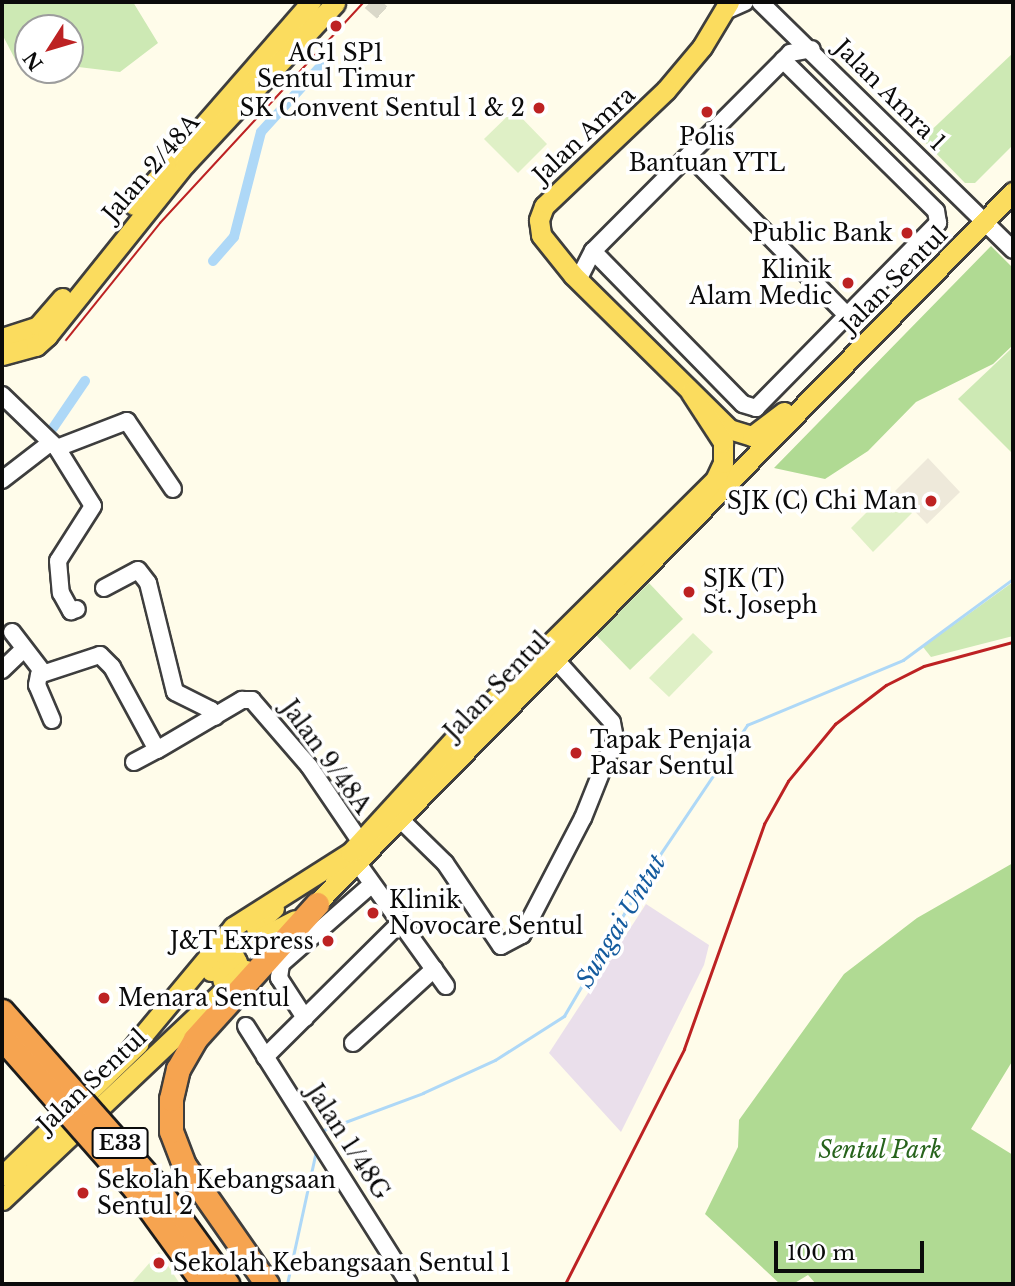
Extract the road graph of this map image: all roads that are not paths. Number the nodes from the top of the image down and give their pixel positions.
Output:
1 (311, 2) edge
2 (745, 2) edge
3 (760, 2) edge
4 (335, 3) edge
5 (726, 7) edge
6 (812, 49) junction
7 (783, 60) junction
8 (918, 154) junction
9 (690, 156) junction
10 (898, 173) junction
11 (1013, 192) edge
12 (986, 223) junction
13 (1013, 250) edge
14 (593, 251) junction
15 (578, 280) junction
16 (847, 315) junction
17 (2, 338) edge
18 (2, 355) edge
19 (704, 365) junction
20 (672, 375) junction
21 (832, 378) junction
22 (691, 393) junction
23 (2, 395) edge
24 (53, 445) junction
25 (2, 480) edge
26 (173, 489) dead end
27 (104, 588) dead end
28 (77, 610) dead end
29 (12, 632) dead end
30 (24, 649) junction
31 (556, 660) junction
32 (2, 670) edge
33 (42, 671) junction
34 (215, 717) junction
35 (52, 720) dead end
36 (157, 750) junction
37 (134, 762) dead end
38 (401, 821) junction
39 (356, 853) junction
40 (372, 884) junction
41 (317, 904) junction
42 (400, 923) junction
43 (434, 969) junction
44 (446, 986) dead end
45 (2, 1012) edge
46 (306, 1018) junction
47 (246, 1026) dead end
48 (2, 1038) edge
49 (353, 1043) dead end
50 (265, 1057) junction
51 (126, 1063) junction
52 (2, 1176) edge
53 (2, 1200) edge
54 (204, 1284) edge
55 (227, 1284) edge
56 (267, 1284) edge
57 (409, 1284) edge

1 - 17 main road, Jalan 2/48A
2 - 5 street
3 - 6 street, Jalan Amra 1
4 - 18 main road, Jalan 2/48A
5 - 15 main road, Jalan Amra
6 - 7 street
6 - 8 street, Jalan Amra 1
7 - 9 street
7 - 10 street
8 - 10 street
8 - 12 street, Jalan Amra 1
9 - 14 street
9 - 16 street
10 - 16 street
11 - 12 main road, Jalan Sentul
12 - 13 street, Jalan Amra 1
12 - 21 main road, Jalan Sentul
14 - 15 street
14 - 19 street
15 - 20 main road, Jalan Amra
16 - 19 street
19 - 20 street
20 - 22 main road, Jalan Amra
21 - 22 main road
21 - 31 main road, Jalan Sentul
22 - 39 main road, Jalan Sentul
23 - 24 street
24 - 25 street
24 - 26 street
24 - 28 street
27 - 34 street
29 - 30 street
30 - 32 street
30 - 33 street
31 - 38 main road, Jalan Sentul
31 - 38 street
33 - 35 street
33 - 36 street
34 - 36 street, Jalan 9/48A
34 - 39 street, Jalan 9/48A
36 - 37 street, Jalan 9/48A
38 - 39 main road, Jalan Sentul
39 - 40 street
39 - 41 main road, Jalan Sentul
39 - 41 main road
39 - 51 main road, Jalan Sentul
40 - 42 street
40 - 46 street
41 - 51 main road, Jalan Sentul
41 - 56 highway
42 - 43 street
42 - 46 street
43 - 44 street
43 - 49 street
45 - 55 highway, E33, bridge
46 - 50 street
47 - 50 street, Jalan 1/48G
48 - 54 highway, E33, bridge
50 - 57 street, Jalan 1/48G
51 - 51 main road
51 - 52 main road, Jalan Sentul
51 - 53 main road, Jalan Sentul

